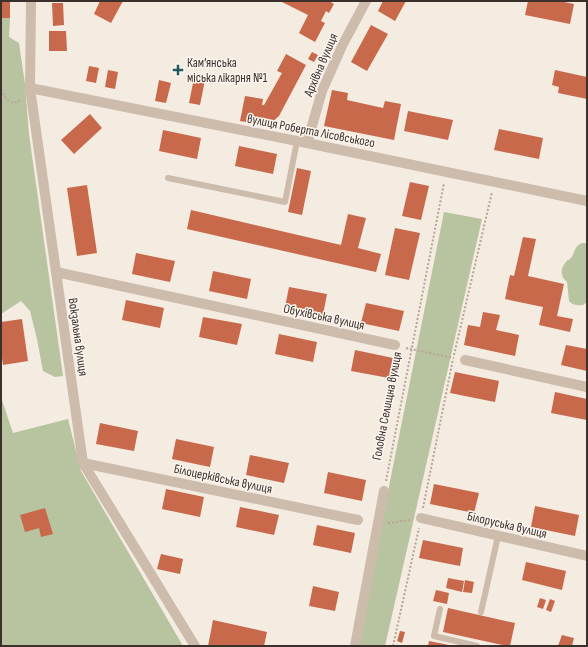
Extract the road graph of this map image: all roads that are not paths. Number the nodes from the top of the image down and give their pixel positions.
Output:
1 (31, 1) edge
2 (366, 1) edge
3 (30, 88) junction
4 (302, 142) junction
5 (168, 178) dead end
6 (587, 201) edge
7 (56, 272) junction
8 (395, 345) road end
9 (465, 360) road end
10 (587, 387) edge
11 (83, 463) junction
12 (384, 491) road end
13 (421, 518) road end
14 (358, 520) dead end
15 (498, 536) junction
16 (587, 556) edge
17 (440, 609) dead end
18 (482, 612) dead end
19 (195, 646) edge
20 (354, 646) edge
21 (477, 646) edge

1 - 3 street, Вокзальна вулиця
2 - 4 street, Архівна вулиця
3 - 4 street, вулиця Роберта Лісовського
3 - 7 street, Вокзальна вулиця
4 - 5 lane
4 - 6 street, вулиця Роберта Лісовського
7 - 8 street, Обухівська вулиця
7 - 11 street, Вокзальна вулиця
9 - 10 street
11 - 14 street, Білоцерківська вулиця
11 - 19 street, Вокзальна вулиця
12 - 20 street
13 - 15 street, Білоруська вулиця
15 - 16 street, Білоруська вулиця
15 - 18 lane
17 - 21 lane

